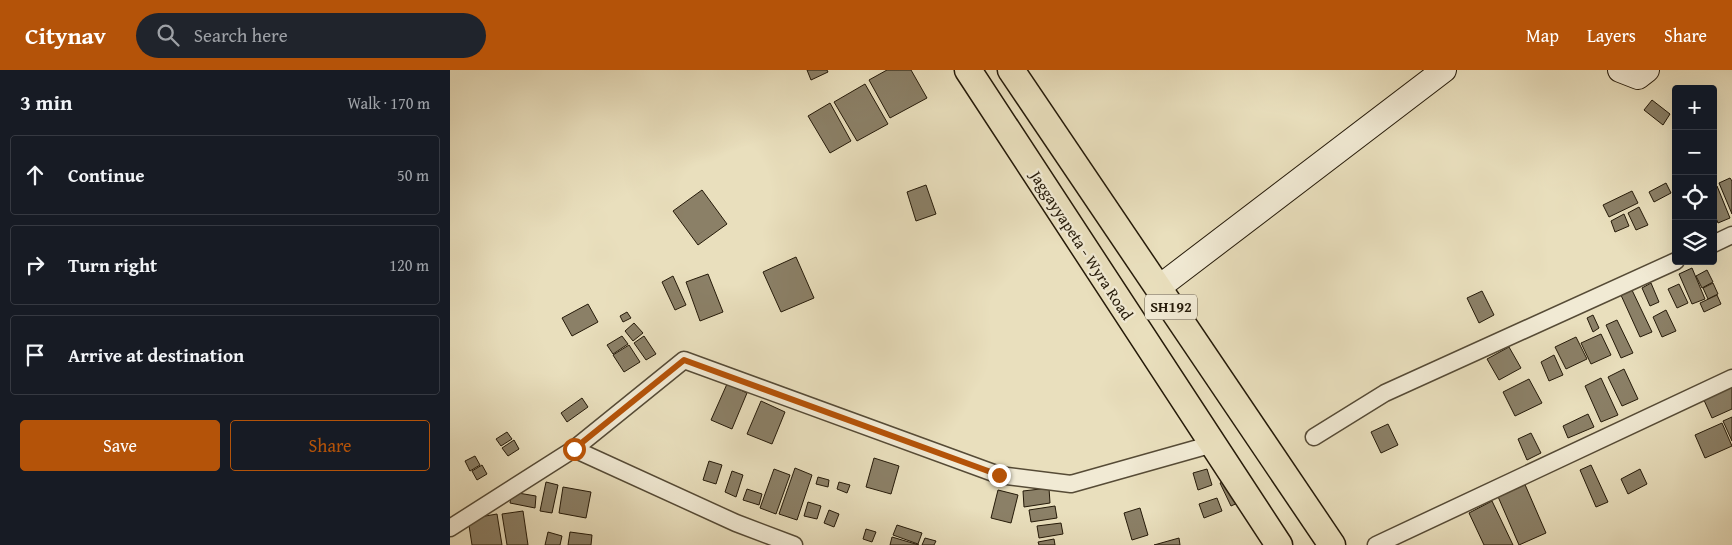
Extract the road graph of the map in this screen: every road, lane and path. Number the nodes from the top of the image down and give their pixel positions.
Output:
1 (968, 70) edge
2 (1011, 70) edge
3 (1444, 70) edge
4 (1620, 70) edge
5 (1647, 70) edge
6 (1732, 235) edge
7 (1717, 242) edge
8 (1672, 263) edge
9 (1158, 288) junction
10 (1732, 378) edge
11 (1314, 437) dead end
12 (1213, 444) junction
13 (574, 449) junction
14 (450, 528) edge
15 (794, 545) edge
16 (1279, 545) edge
17 (1332, 545) edge
18 (1376, 545) edge

1 - 12 main road, Jaggayyapeta - Wyra Road / SH192
2 - 9 main road, SH192
3 - 9 street
4 - 5 street
6 - 7 street
8 - 11 street
9 - 17 main road, SH192
10 - 18 street
12 - 13 street
12 - 16 main road, Jaggayyapeta - Wyra Road / SH192
13 - 14 street
13 - 15 street

